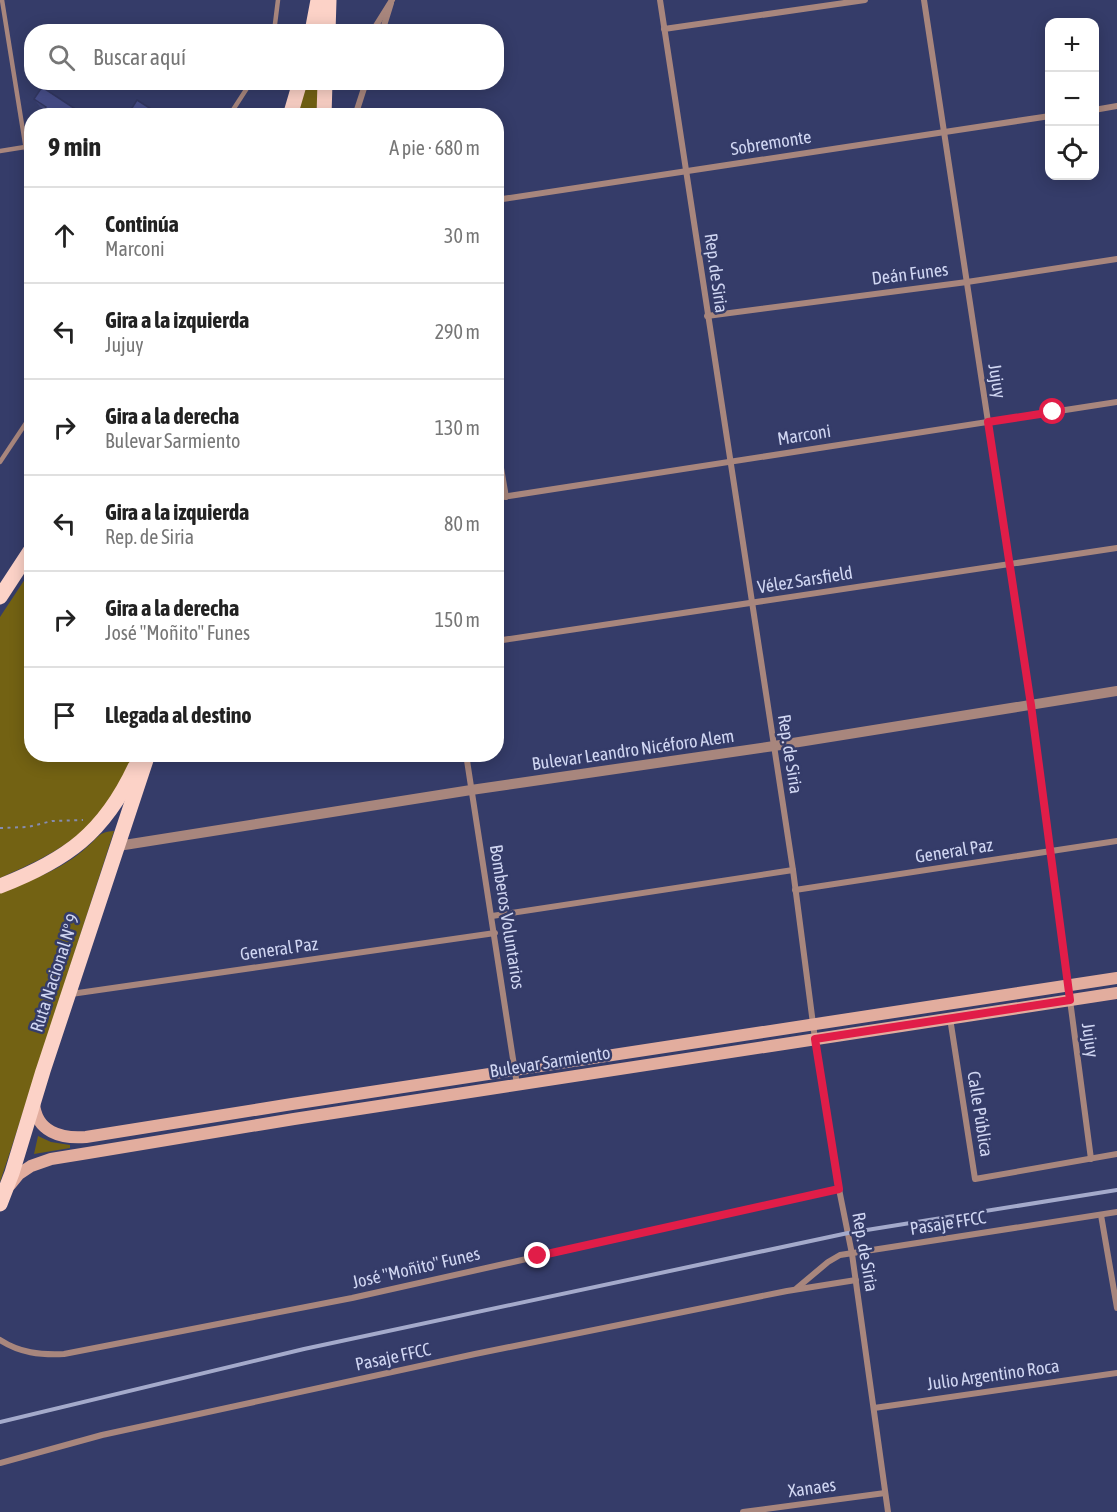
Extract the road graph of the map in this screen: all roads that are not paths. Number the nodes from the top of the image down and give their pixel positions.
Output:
1 (2, 0) edge
2 (278, 0) edge
3 (318, 0) edge
4 (329, 0) edge
5 (392, 0) edge
6 (660, 0) edge
7 (865, 0) edge
8 (924, 0) edge
9 (274, 24) edge
10 (314, 24) edge
11 (328, 24) edge
12 (377, 24) edge
13 (384, 24) edge
14 (664, 29) junction
15 (246, 90) edge
16 (298, 90) edge
17 (325, 90) edge
18 (363, 90) edge
19 (1117, 106) edge
20 (234, 108) edge
21 (292, 108) edge
22 (324, 108) edge
23 (358, 108) edge
24 (1099, 109) edge
25 (1045, 117) edge
26 (944, 132) junction
27 (24, 141) edge
28 (24, 147) edge
29 (0, 151) edge
30 (686, 171) junction
31 (504, 199) edge
32 (1117, 259) edge
33 (967, 282) junction
34 (707, 316) junction
35 (1117, 402) edge
36 (988, 422) junction
37 (24, 426) edge
38 (0, 462) edge
39 (730, 462) junction
40 (504, 485) edge
41 (506, 497) joint
42 (1117, 548) edge
43 (24, 560) edge
44 (1010, 564) junction
45 (0, 597) edge
46 (751, 604) junction
47 (504, 640) edge
48 (1117, 691) edge
49 (1031, 705) junction
50 (774, 746) junction
51 (137, 762) edge
52 (145, 762) edge
53 (467, 762) edge
54 (471, 790) junction
55 (1117, 841) edge
56 (118, 846) junction
57 (1050, 851) junction
58 (793, 870) junction
59 (0, 886) edge
60 (795, 890) junction
61 (492, 916) junction
62 (495, 933) junction
63 (1117, 978) edge
64 (1068, 985) junction
65 (1117, 993) edge
66 (68, 995) junction
67 (1070, 1000) junction
68 (950, 1018) junction
69 (813, 1024) junction
70 (815, 1039) junction
71 (514, 1070) junction
72 (517, 1085) junction
73 (34, 1099) junction
74 (292, 1104) junction
75 (294, 1119) junction
76 (86, 1137) junction
77 (88, 1153) junction
78 (1117, 1154) edge
79 (1091, 1159) junction
80 (839, 1189) junction
81 (2, 1200) edge
82 (1117, 1212) edge
83 (1101, 1215) junction
84 (852, 1254) junction
85 (856, 1281) junction
86 (795, 1290) junction
87 (1117, 1308) edge
88 (0, 1340) edge
89 (1117, 1373) edge
90 (874, 1408) junction
91 (0, 1463) edge
92 (885, 1493) junction
93 (743, 1512) edge
94 (888, 1512) edge

1 - 27 lane
2 - 9 lane
3 - 10 main road
4 - 11 main road
5 - 12 street
5 - 13 street
6 - 14 street, Rep. de Siria
7 - 14 street
8 - 26 street, Jujuy
14 - 30 street, Rep. de Siria
15 - 20 lane
16 - 21 main road
17 - 22 main road
18 - 23 street
19 - 24 street
25 - 26 street, Sobremonte
26 - 30 street, Sobremonte
26 - 33 street, Jujuy
28 - 29 lane
30 - 31 street, Sobremonte
30 - 34 street, Rep. de Siria
32 - 33 street, Deán Funes
33 - 34 street, Deán Funes
33 - 36 street, Jujuy
34 - 39 street, Rep. de Siria
35 - 36 street, Marconi
36 - 39 street, Marconi
36 - 44 street, Jujuy
37 - 38 lane
39 - 41 street, Marconi
39 - 46 street, Rep. de Siria
40 - 41 street
42 - 44 street, Vélez Sarsfield
43 - 45 main road
44 - 46 street, Vélez Sarsfield
44 - 49 street, Jujuy
46 - 47 street, Vélez Sarsfield
46 - 50 street, Rep. de Siria
48 - 49 street, Bulevar Leandro Nicéforo Alem
49 - 50 street, Bulevar Leandro Nicéforo Alem
49 - 57 street, Jujuy
50 - 54 street, Bulevar Leandro Nicéforo Alem
50 - 58 street, Rep. de Siria
51 - 59 main road
52 - 56 main road, Ruta Nacional Nº 9
53 - 54 street, Bomberos Voluntarios
54 - 56 street, Bulevar Leandro Nicéforo Alem
54 - 61 street, Bomberos Voluntarios
55 - 57 street, General Paz
56 - 66 main road, Ruta Nacional Nº 9
57 - 60 street, General Paz
57 - 64 street, Jujuy
58 - 60 street, Rep. de Siria
58 - 61 street
60 - 69 street, Rep. de Siria
61 - 62 street, Bomberos Voluntarios
62 - 66 street, General Paz
62 - 71 street, Bomberos Voluntarios
63 - 64 main road, Bulevar Sarmiento
64 - 67 street, Jujuy
64 - 69 main road, Bulevar Sarmiento
65 - 67 main road, Bulevar Sarmiento
66 - 73 main road, Ruta Nacional Nº 9
67 - 68 main road, Bulevar Sarmiento
67 - 79 street, Jujuy
68 - 70 main road, Bulevar Sarmiento
68 - 79 street, Calle Pública
69 - 70 street, Rep. de Siria
69 - 71 main road, Bulevar Sarmiento
70 - 72 main road, Bulevar Sarmiento
70 - 80 street, Rep. de Siria
71 - 72 street, Bomberos Voluntarios
71 - 74 main road, Bulevar Sarmiento
72 - 75 main road, Bulevar Sarmiento
73 - 76 main road, Bulevar Sarmiento
73 - 81 main road, Ruta Nacional Nº 9
74 - 75 main road
74 - 76 main road, Bulevar Sarmiento
75 - 77 main road, Bulevar Sarmiento
76 - 77 main road
77 - 81 main road, Bulevar Sarmiento
78 - 79 street, Calle Pública
80 - 84 street, Rep. de Siria
80 - 88 street, José "Moñito" Funes
82 - 83 street, Pasaje FFCC
83 - 84 street, Pasaje FFCC
83 - 87 street
84 - 85 street, Rep. de Siria
84 - 86 street, Pasaje FFCC
85 - 86 street, Pasaje FFCC
85 - 90 street, Rep. de Siria
86 - 91 street, Pasaje FFCC
89 - 90 street, Julio Argentino Roca
90 - 92 street, Rep. de Siria
92 - 93 street, Xanaes
92 - 94 street, Rep. de Siria

